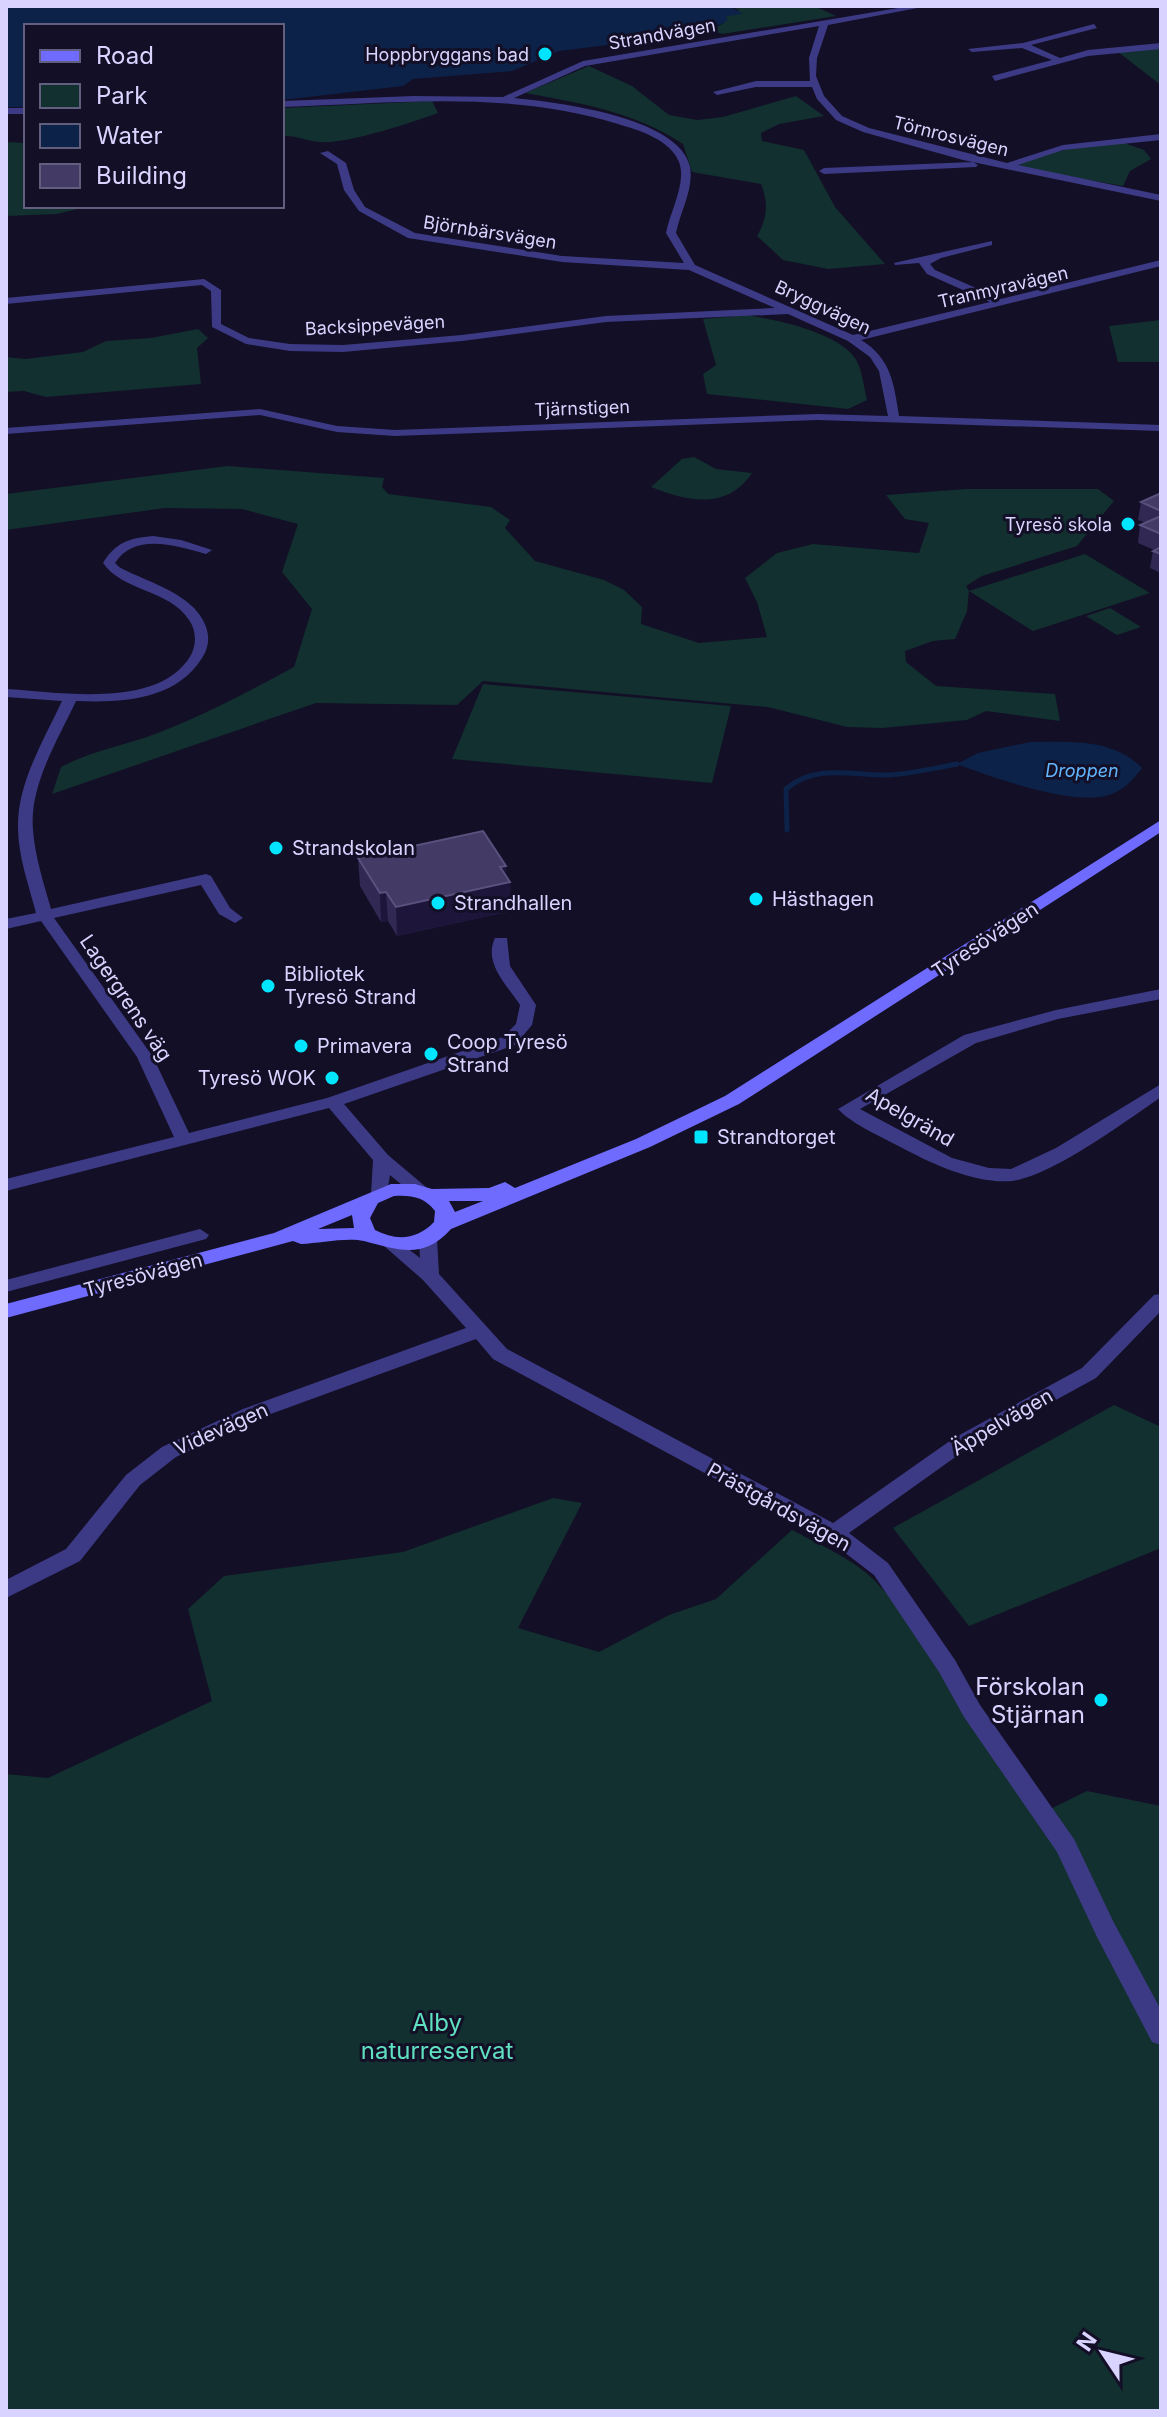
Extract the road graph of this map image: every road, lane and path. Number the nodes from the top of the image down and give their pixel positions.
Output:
1 (924, 6) edge
2 (824, 23) junction
3 (1094, 26) dead end
4 (1023, 45) junction
5 (1161, 46) edge
6 (972, 49) dead end
7 (1057, 59) junction
8 (995, 78) dead end
9 (814, 84) junction
10 (717, 92) dead end
11 (507, 98) junction
12 (284, 104) edge
13 (1161, 137) edge
14 (325, 153) dead end
15 (985, 162) junction
16 (1007, 167) junction
17 (824, 171) dead end
18 (1161, 198) edge
19 (988, 243) dead end
20 (929, 259) junction
21 (899, 263) dead end
22 (1161, 263) edge
23 (691, 267) junction
24 (6, 301) edge
25 (1001, 303) junction
26 (789, 311) junction
27 (852, 339) junction
28 (894, 418) junction
29 (1161, 428) edge
30 (6, 431) edge
31 (206, 550) dead end
32 (6, 693) edge
33 (71, 697) junction
34 (1161, 825) edge
35 (6, 833) edge
36 (26, 833) junction
37 (45, 916) junction
38 (235, 918) dead end
39 (6, 924) edge
40 (501, 941) dead end
41 (1161, 994) edge
42 (808, 1053) junction
43 (1161, 1089) edge
44 (333, 1102) junction
45 (184, 1140) junction
46 (382, 1159) junction
47 (6, 1185) edge
48 (426, 1193) junction
49 (374, 1198) junction
50 (444, 1224) junction
51 (367, 1234) junction
52 (200, 1235) dead end
53 (281, 1238) junction
54 (428, 1239) junction
55 (392, 1245) junction
56 (430, 1276) junction
57 (6, 1286) edge
58 (1161, 1300) edge
59 (6, 1311) edge
60 (476, 1332) junction
61 (834, 1533) junction
62 (6, 1590) edge
63 (1161, 2034) edge

1 - 2 street, Strandvägen
2 - 9 street
2 - 11 street, Strandvägen
3 - 4 street
4 - 6 street
4 - 7 street
5 - 7 street
7 - 8 street
9 - 10 street
9 - 15 street, Törnrosvägen
11 - 12 street, Strandvägen
11 - 23 street, Strandvägen
13 - 16 street
14 - 23 street, Björnbärsvägen
15 - 16 street, Törnrosvägen
15 - 17 street
16 - 18 street, Törnrosvägen
19 - 20 street
20 - 21 street
20 - 25 street
22 - 25 street, Tranmyravägen
23 - 26 street, Bryggvägen
24 - 26 street, Backsippevägen
25 - 27 street, Tranmyravägen
26 - 27 street, Bryggvägen
27 - 28 street, Bryggvägen
28 - 29 street, Tjärnstigen
28 - 30 street, Tjärnstigen
31 - 33 street
32 - 33 street
33 - 36 street, Lagergrens väg
34 - 42 main road, Tyresövägen
35 - 36 street
36 - 37 street, Lagergrens väg
37 - 38 street, Lagergrens väg
37 - 39 street
37 - 45 street, Lagergrens väg
40 - 44 street
41 - 43 street, Apelgränd
42 - 48 main road, Tyresövägen
42 - 50 main road, Tyresövägen
44 - 45 street
44 - 46 street
45 - 47 street
46 - 48 street
46 - 49 street
48 - 49 main road, Tyresövägen
48 - 50 main road
49 - 51 main road
49 - 53 main road, Tyresövägen
50 - 54 main road, Tyresövägen
51 - 53 main road, Tyresövägen
51 - 55 main road, Tyresövägen
52 - 57 street
53 - 59 main road, Tyresövägen
54 - 55 main road
54 - 56 street
55 - 56 street, Prästgårdsvägen
56 - 60 street, Prästgårdsvägen
58 - 61 street, Äppelvägen
60 - 61 street, Prästgårdsvägen
60 - 62 street, Videvägen
61 - 63 street, Prästgårdsvägen

